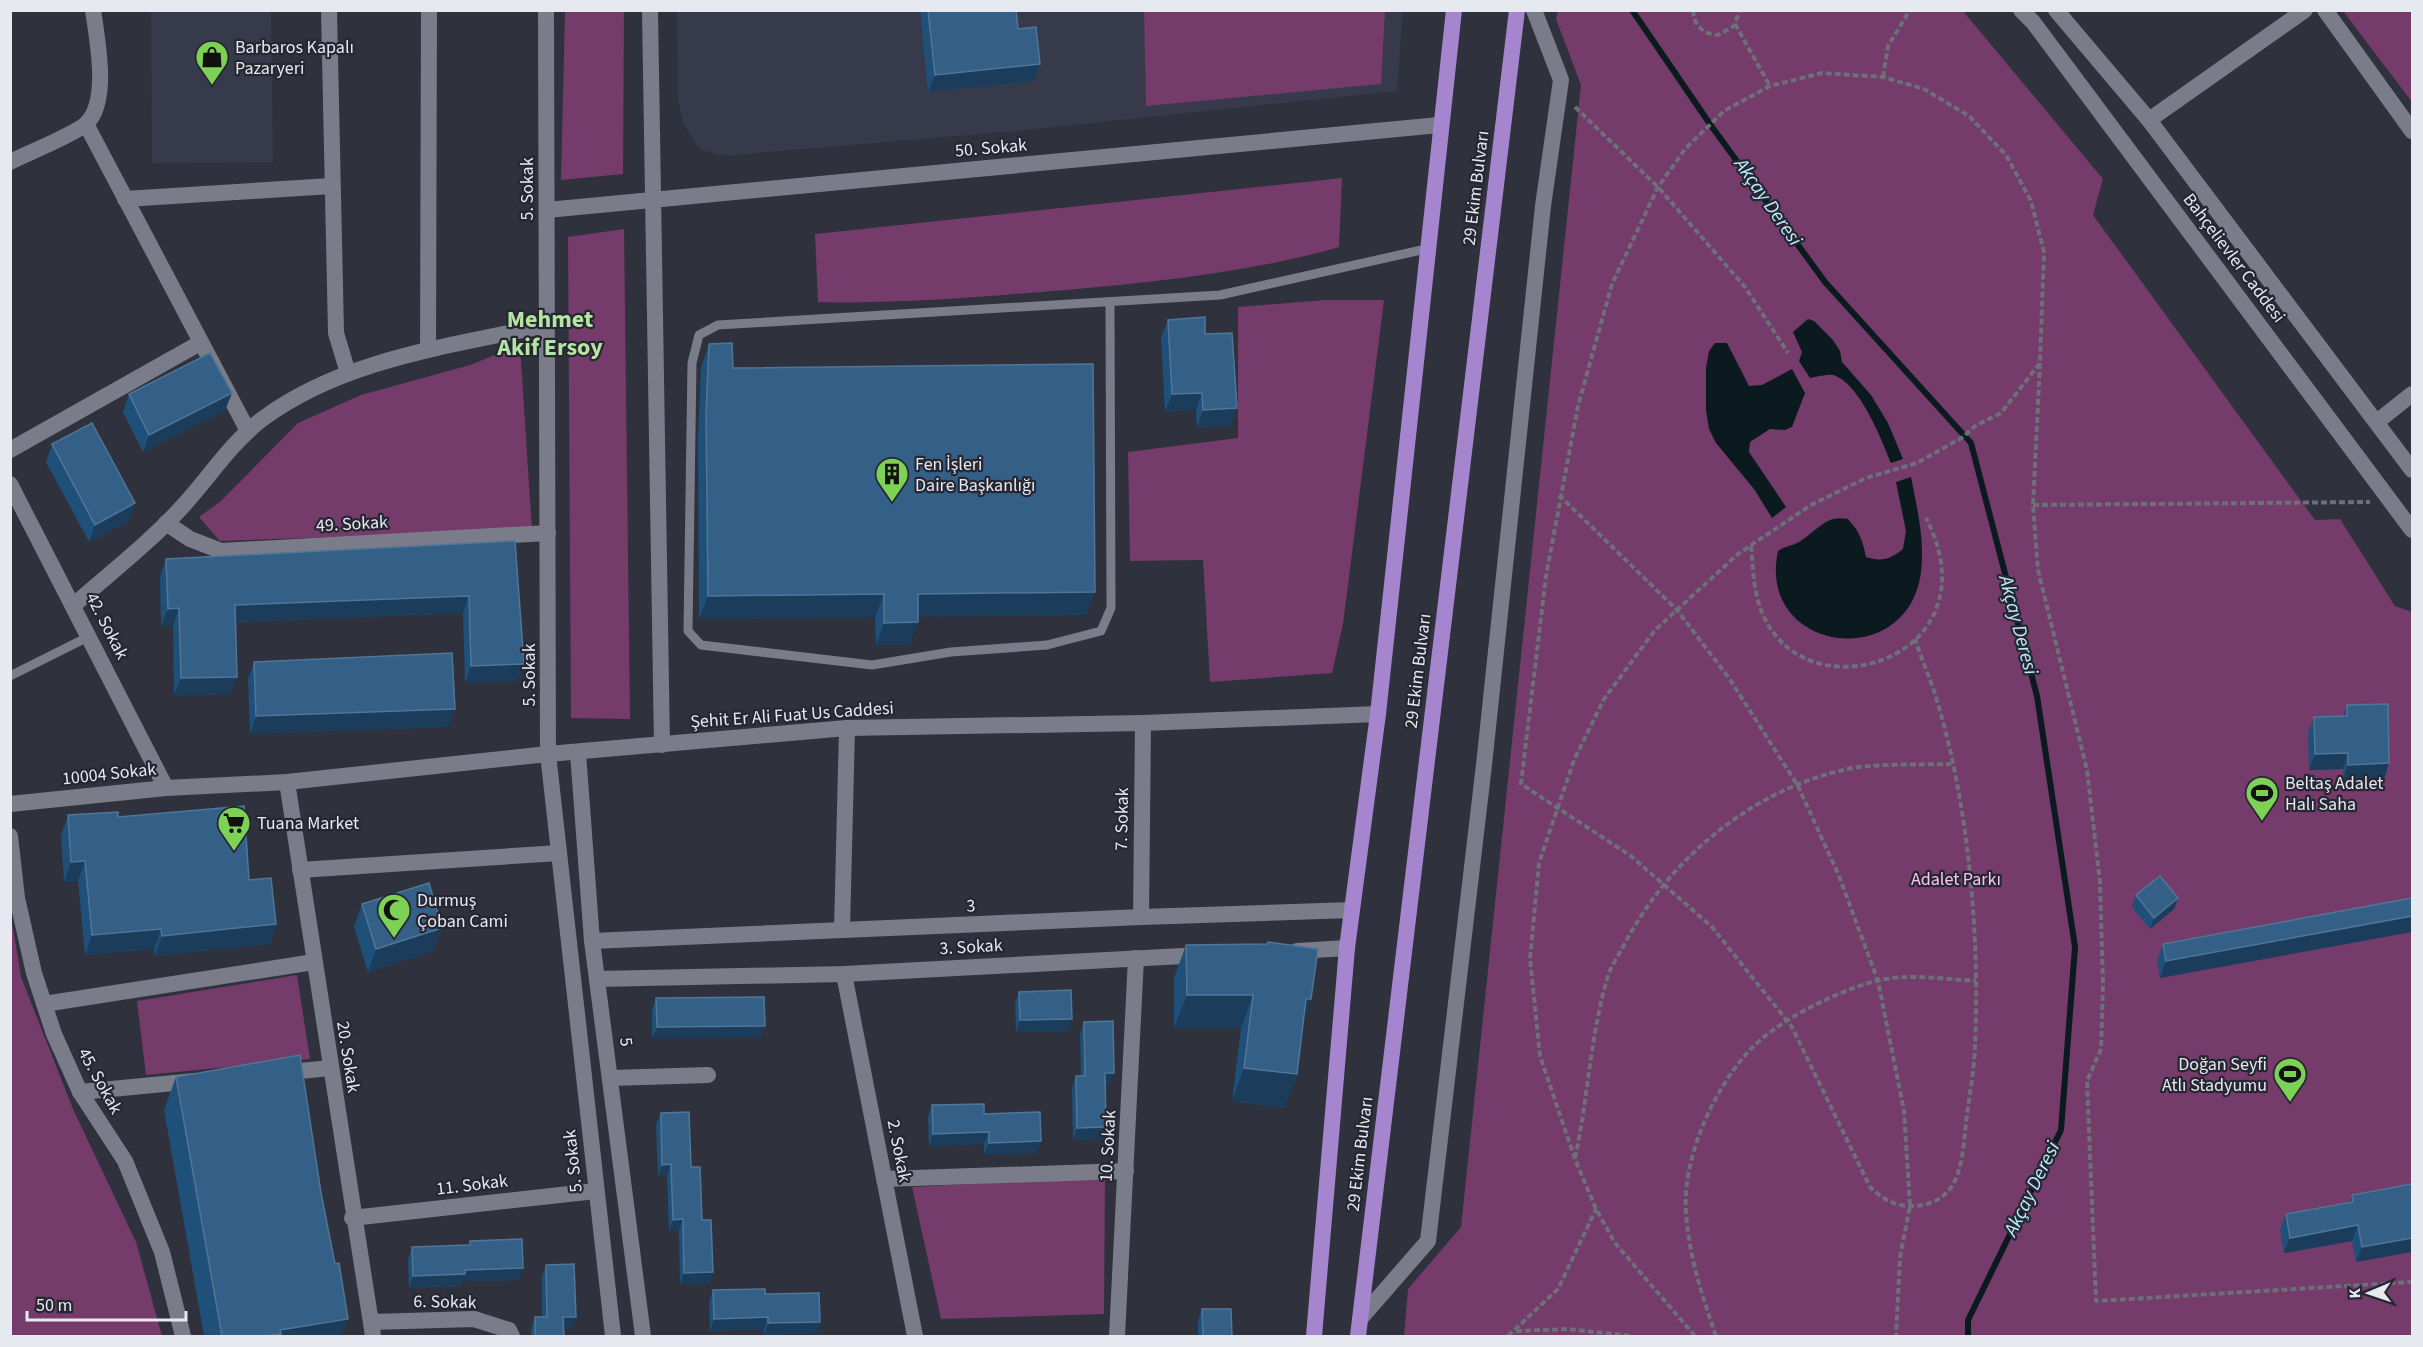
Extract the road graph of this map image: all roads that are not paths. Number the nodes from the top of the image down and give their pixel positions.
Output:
1 (93, 10) edge
2 (329, 10) edge
3 (429, 10) edge
4 (546, 10) edge
5 (650, 10) edge
6 (1454, 10) edge
7 (1518, 10) edge
8 (1533, 10) edge
9 (2021, 10) edge
10 (2056, 10) edge
11 (2305, 10) edge
12 (2325, 10) edge
13 (2149, 120) junction
14 (86, 124) junction
15 (1439, 125) junction
16 (2412, 131) edge
17 (10, 162) edge
18 (331, 186) junction
19 (125, 199) junction
20 (651, 200) junction
21 (547, 210) junction
22 (1426, 249) junction
23 (1110, 302) junction
24 (547, 325) junction
25 (200, 343) junction
26 (428, 350) junction
27 (348, 373) junction
28 (2412, 394) edge
29 (2378, 421) junction
30 (248, 431) junction
31 (10, 450) edge
32 (2412, 470) edge
33 (10, 484) edge
34 (166, 523) junction
35 (2412, 530) edge
36 (548, 532) junction
37 (74, 605) junction
38 (90, 636) junction
39 (10, 676) edge
40 (1378, 714) junction
41 (1143, 723) junction
42 (847, 728) junction
43 (662, 745) junction
44 (578, 753) junction
45 (548, 754) junction
46 (287, 782) junction
47 (212, 786) joint
48 (166, 788) junction
49 (10, 804) edge
50 (10, 836) edge
51 (559, 853) junction
52 (300, 870) junction
53 (1352, 910) junction
54 (1141, 917) junction
55 (842, 930) junction
56 (592, 941) junction
57 (1347, 948) junction
58 (1276, 952) edge
59 (1218, 954) edge
60 (1136, 958) junction
61 (314, 962) junction
62 (844, 974) junction
63 (597, 979) junction
64 (44, 1004) junction
65 (330, 1068) junction
66 (258, 1075) edge
67 (708, 1075) dead end
68 (611, 1078) junction
69 (211, 1080) edge
70 (80, 1092) junction
71 (1126, 1171) junction
72 (884, 1179) junction
73 (596, 1191) junction
74 (352, 1218) junction
75 (1360, 1319) junction
76 (372, 1329) edge
77 (183, 1336) edge
78 (512, 1336) edge
79 (613, 1336) edge
80 (643, 1336) edge
81 (915, 1336) edge
82 (1118, 1336) edge
83 (1314, 1336) edge
84 (1358, 1336) edge

1 - 14 street
2 - 18 street
3 - 26 street
4 - 21 street, 5. Sokak
5 - 20 street
6 - 15 main road, 29 Ekim Bulvarı
7 - 75 main road, 29 Ekim Bulvarı
8 - 75 street
9 - 35 street, Bahçelievler Caddesi
10 - 13 street, Bahçelievler Caddesi
11 - 13 street
12 - 16 street
13 - 29 street, Bahçelievler Caddesi
14 - 17 street
14 - 19 street
15 - 20 street, 50. Sokak
15 - 22 main road, 29 Ekim Bulvarı
18 - 19 street
18 - 27 street
19 - 25 street
20 - 21 street, 50. Sokak
20 - 43 street
21 - 24 street, 5. Sokak
22 - 23 lane
22 - 40 main road, 29 Ekim Bulvarı
23 - 23 lane
24 - 26 street
24 - 36 street, 5. Sokak
25 - 30 street
25 - 31 street
26 - 27 street
27 - 30 street
28 - 29 street
29 - 32 street, Bahçelievler Caddesi
30 - 34 street
33 - 37 street, 42. Sokak
34 - 36 street, 49. Sokak
34 - 37 street
36 - 45 street, 5. Sokak
37 - 38 street, 42. Sokak
38 - 39 lane
38 - 48 street, 42. Sokak
40 - 41 street, Şehit Er Ali Fuat Us Caddesi
40 - 53 main road, 29 Ekim Bulvarı
41 - 42 street, Şehit Er Ali Fuat Us Caddesi
41 - 54 street, 7. Sokak
42 - 43 street, Şehit Er Ali Fuat Us Caddesi
42 - 55 street
43 - 44 street, Şehit Er Ali Fuat Us Caddesi
44 - 45 street, Şehit Er Ali Fuat Us Caddesi
44 - 56 street, 5
45 - 46 street, Şehit Er Ali Fuat Us Caddesi
45 - 51 street, 5. Sokak
46 - 47 street, Şehit Er Ali Fuat Us Caddesi
46 - 52 street, 20. Sokak
47 - 48 street, 10004 Sokak
48 - 49 street, 10004 Sokak
50 - 64 street, 45. Sokak
51 - 52 street
51 - 73 street, 5. Sokak
52 - 61 street, 20. Sokak
53 - 54 street, 3
53 - 57 main road, 29 Ekim Bulvarı
54 - 55 street, 3
55 - 56 street, 3
56 - 63 street, 5
57 - 58 street
57 - 83 main road, 29 Ekim Bulvarı
59 - 60 street, 3. Sokak
60 - 62 street, 3. Sokak
60 - 71 street, 10. Sokak
61 - 64 street
61 - 65 street, 20. Sokak
62 - 63 street, 3. Sokak
62 - 72 street, 2. Sokak
63 - 68 street, 5
64 - 70 street, 45. Sokak
65 - 66 street
65 - 74 street, 20. Sokak
67 - 68 street
68 - 80 street, 5
69 - 70 street
70 - 77 street, 45. Sokak
71 - 72 street
71 - 82 street, 10. Sokak
72 - 81 street, 2. Sokak
73 - 74 street, 11. Sokak
73 - 79 street, 5. Sokak
74 - 76 street, 20. Sokak
75 - 84 main road, 29 Ekim Bulvarı
76 - 78 street, 6. Sokak

